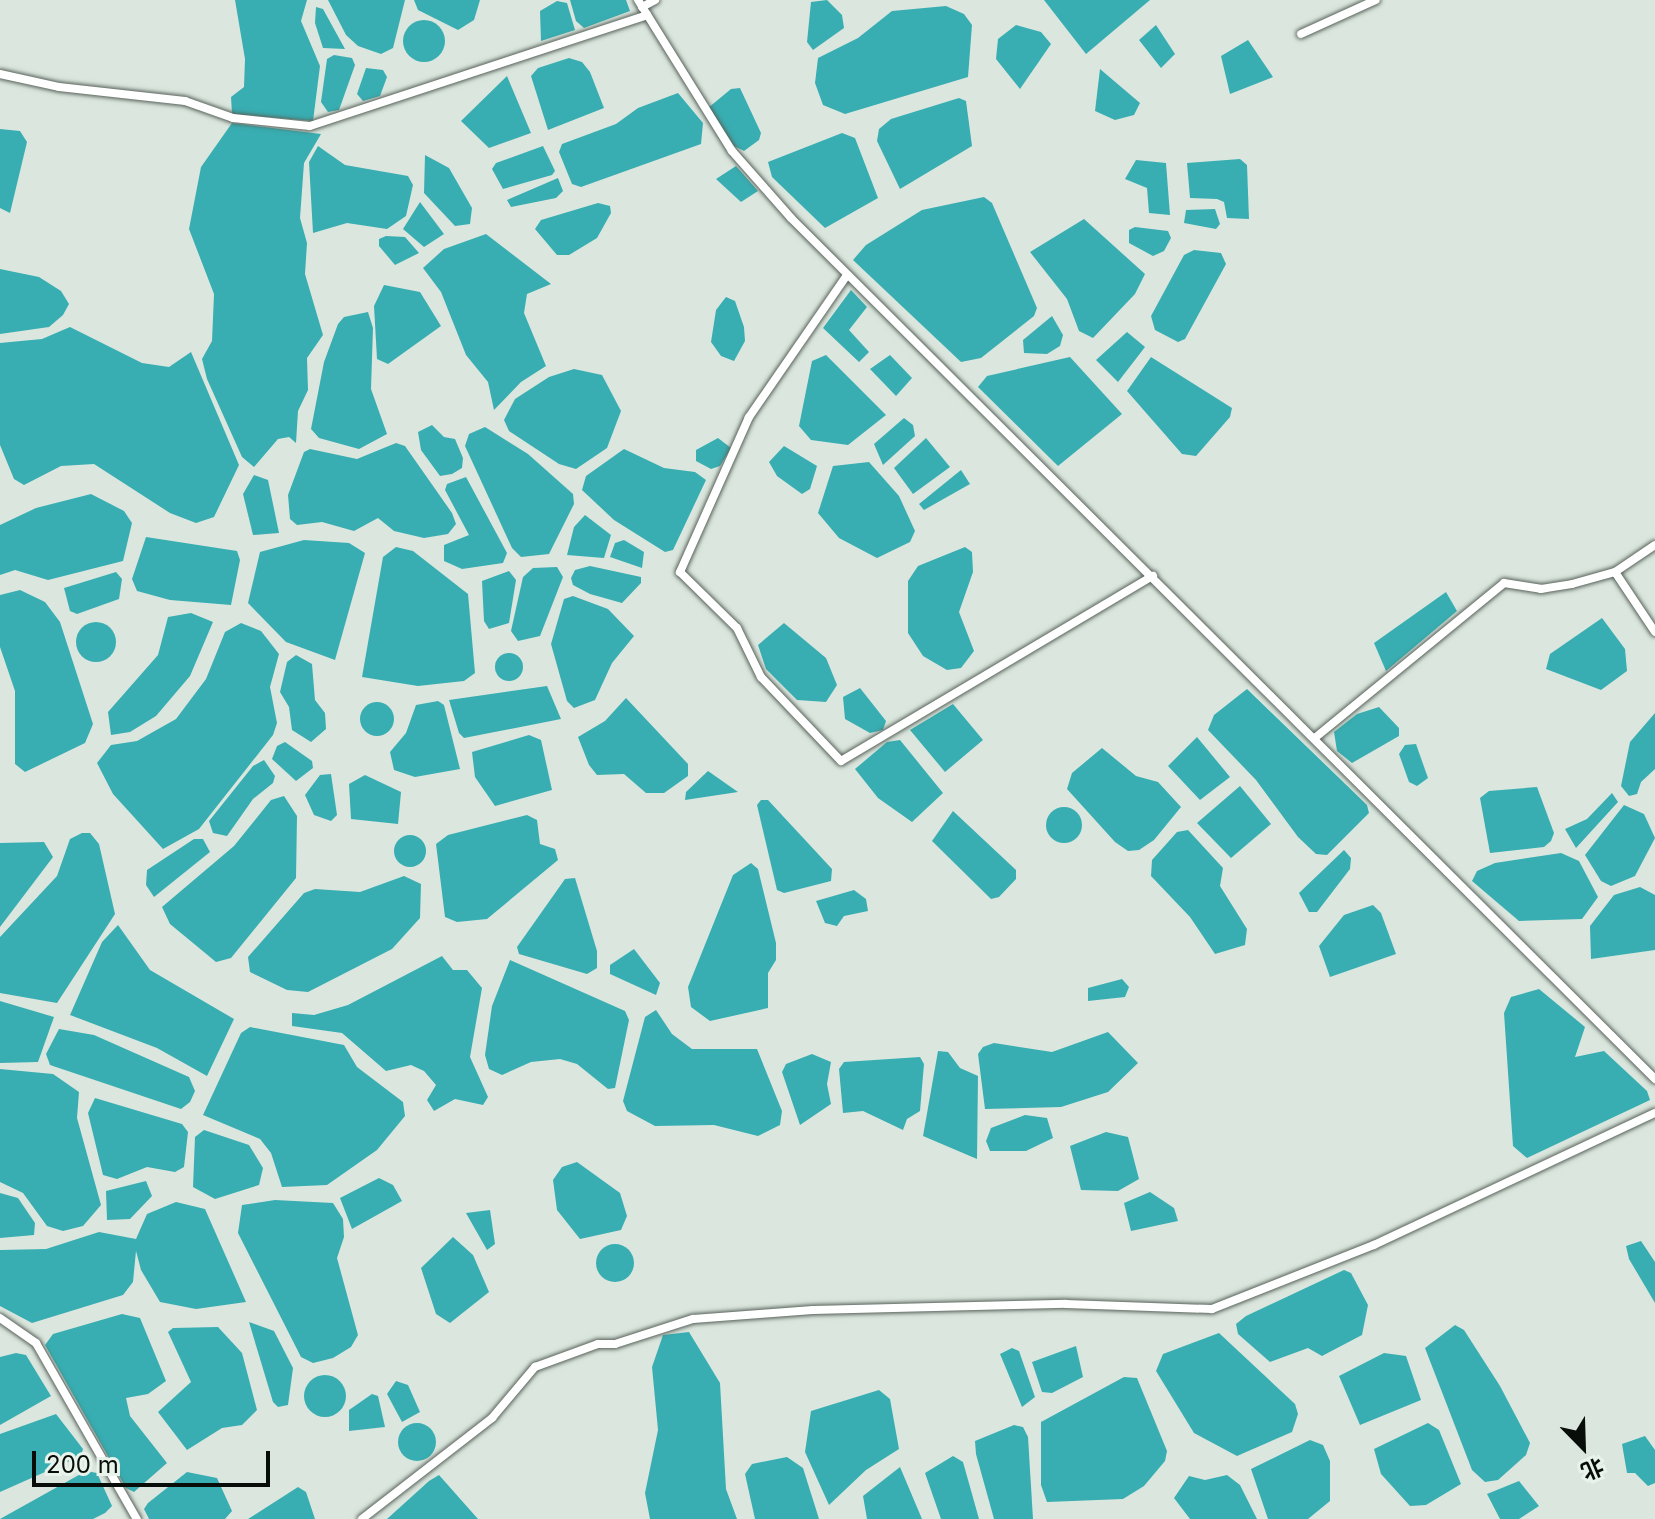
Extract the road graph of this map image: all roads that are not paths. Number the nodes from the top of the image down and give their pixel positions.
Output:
1 (655, 0) edge
2 (1376, 0) edge
3 (642, 7) edge
4 (1301, 34) dead end
5 (0, 74) edge
6 (847, 275) junction
7 (1655, 545) edge
8 (1615, 572) junction
9 (1153, 576) junction
10 (1655, 632) edge
11 (1316, 737) junction
12 (1655, 1079) edge
13 (1655, 1113) edge
14 (0, 1318) edge
15 (137, 1519) edge
16 (362, 1519) edge

1 - 3 street
2 - 4 street
3 - 5 street
3 - 6 street
6 - 9 street
6 - 9 street
7 - 8 street
8 - 10 street
8 - 11 street
9 - 11 street
11 - 12 street
13 - 16 street
14 - 15 street

